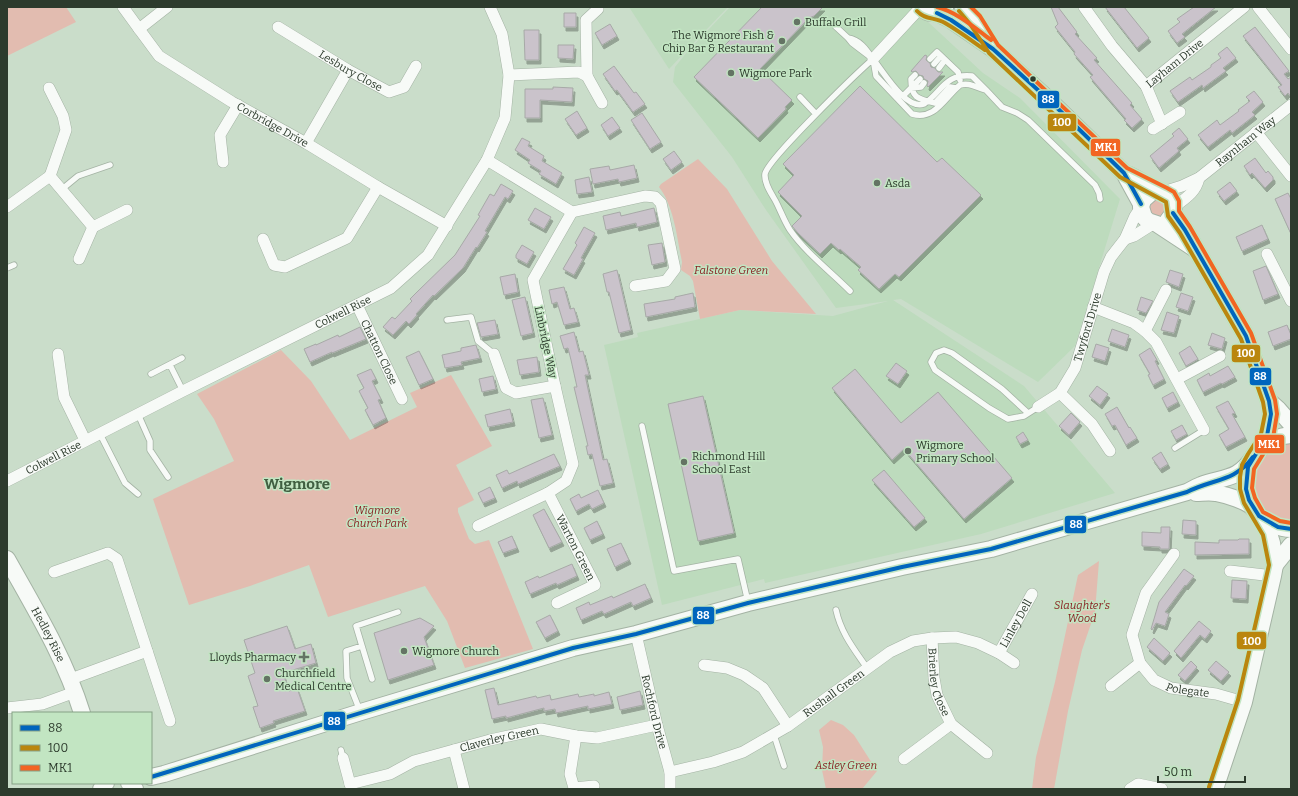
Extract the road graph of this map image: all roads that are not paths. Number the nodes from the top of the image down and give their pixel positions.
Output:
1 (123, 7) edge
2 (167, 7) edge
3 (490, 7) edge
4 (921, 7) edge
5 (962, 7) edge
6 (1084, 7) edge
7 (1244, 7) edge
8 (1258, 7) edge
9 (598, 9) dead end
10 (941, 10) edge
11 (835, 26) dead end
12 (278, 27) dead end
13 (139, 28) junction
14 (993, 49) junction
15 (1291, 49) edge
16 (943, 58) junction
17 (873, 59) junction
18 (416, 66) dead end
19 (348, 70) junction
20 (509, 74) junction
21 (587, 76) junction
22 (960, 76) junction
23 (920, 79) dead end
24 (1146, 86) junction
25 (958, 87) junction
26 (49, 88) dead end
27 (911, 88) junction
28 (986, 90) junction
29 (903, 96) junction
30 (800, 97) dead end
31 (928, 101) junction
32 (602, 103) dead end
33 (238, 105) junction
34 (1291, 105) edge
35 (1180, 112) dead end
36 (816, 114) junction
37 (1256, 132) junction
38 (306, 143) junction
39 (486, 160) junction
40 (223, 162) dead end
41 (110, 165) dead end
42 (1124, 173) junction
43 (50, 176) junction
44 (1291, 176) edge
45 (1199, 178) junction
46 (378, 187) junction
47 (62, 190) junction
48 (1161, 192) junction
49 (1100, 199) dead end
50 (1141, 206) junction
51 (7, 207) edge
52 (127, 210) dead end
53 (1174, 210) junction
54 (572, 212) junction
55 (1155, 224) junction
56 (447, 226) junction
57 (93, 227) junction
58 (263, 239) dead end
59 (1125, 239) junction
60 (1196, 250) junction
61 (1267, 254) dead end
62 (79, 259) dead end
63 (14, 265) dead end
64 (7, 268) edge
65 (635, 286) dead end
66 (1166, 290) dead end
67 (850, 291) dead end
68 (1291, 301) edge
69 (357, 305) junction
70 (1093, 307) junction
71 (447, 320) dead end
72 (1145, 331) junction
73 (58, 354) dead end
74 (494, 354) joint
75 (1220, 356) dead end
76 (182, 358) dead end
77 (170, 365) junction
78 (151, 374) dead end
79 (1176, 379) junction
80 (555, 386) junction
81 (183, 390) junction
82 (1060, 393) junction
83 (402, 399) dead end
84 (1269, 401) junction
85 (1038, 407) joint
86 (138, 413) junction
87 (1028, 413) junction
88 (1291, 424) edge
89 (642, 426) dead end
90 (1204, 430) joint
91 (100, 434) junction
92 (1291, 435) edge
93 (85, 440) junction
94 (1175, 448) dead end
95 (1110, 451) dead end
96 (1256, 453) junction
97 (168, 477) dead end
98 (7, 481) edge
99 (1187, 492) junction
100 (548, 493) junction
101 (138, 494) dead end
102 (1257, 512) junction
103 (478, 526) dead end
104 (1291, 529) edge
105 (1291, 545) edge
106 (1174, 554) dead end
107 (7, 559) edge
108 (1230, 571) dead end
109 (1274, 571) junction
110 (54, 572) dead end
111 (1032, 594) dead end
112 (557, 603) dead end
113 (748, 603) junction
114 (836, 610) dead end
115 (398, 612) dead end
116 (636, 634) junction
117 (932, 638) junction
118 (362, 646) junction
119 (147, 651) junction
120 (998, 653) junction
121 (1014, 663) dead end
122 (1140, 663) junction
123 (704, 665) dead end
124 (866, 668) junction
125 (372, 679) dead end
126 (73, 686) junction
127 (1111, 686) dead end
128 (1244, 702) junction
129 (7, 708) edge
130 (82, 712) edge
131 (361, 712) junction
132 (170, 722) dead end
133 (951, 724) junction
134 (657, 725) junction
135 (788, 726) junction
136 (774, 735) junction
137 (576, 736) junction
138 (454, 750) junction
139 (986, 752) dead end
140 (342, 754) dead end
141 (904, 759) dead end
142 (784, 766) dead end
143 (670, 772) junction
144 (158, 775) edge
145 (351, 787) edge
146 (574, 788) edge
147 (597, 788) edge
148 (150, 789) edge
149 (464, 789) edge
150 (670, 789) edge
151 (1130, 789) edge
152 (1162, 789) edge
153 (1216, 789) edge

1 - 13 street, Corbridge Drive
2 - 13 street
3 - 20 street, Colwell Rise
4 - 10 street
4 - 17 street
5 - 14 street
6 - 24 street, Layham Drive
7 - 24 street, Layham Drive
8 - 15 street
9 - 21 street
10 - 14 street
11 - 17 lane
12 - 19 street, Lesbury Close
13 - 33 street, Corbridge Drive
14 - 42 street
16 - 16 lane
16 - 22 lane
17 - 25 lane
17 - 29 lane
17 - 36 lane
18 - 19 street, Lesbury Close
19 - 38 street
20 - 21 street
20 - 39 street, Colwell Rise
21 - 32 street
22 - 25 lane
22 - 28 lane
22 - 31 lane
23 - 27 lane
24 - 35 street
25 - 28 lane
25 - 31 lane
26 - 43 street
27 - 29 lane
27 - 31 lane
28 - 49 lane
29 - 31 lane
30 - 36 lane
33 - 38 street, Corbridge Drive
33 - 40 street
34 - 37 street, Raynham Way
36 - 67 lane
37 - 44 street
37 - 45 street, Raynham Way
38 - 46 street, Corbridge Drive
39 - 54 street
39 - 56 street, Colwell Rise
41 - 47 lane
42 - 48 street
42 - 50 street
43 - 47 street
43 - 51 street
45 - 48 street, Raynham Way
45 - 53 street, Raynham Way
46 - 56 street, Corbridge Drive
46 - 58 street
47 - 57 street
48 - 50 street
48 - 53 street
50 - 55 street
50 - 59 street, Twyford Drive
52 - 57 street
53 - 55 street
53 - 60 street
54 - 65 street
54 - 80 street, Linbridge Way
55 - 59 street, Twyford Drive
55 - 60 street
56 - 69 street, Colwell Rise
57 - 62 street
59 - 70 street, Twyford Drive
60 - 84 street
61 - 68 street
63 - 64 lane
66 - 72 street
69 - 81 street, Colwell Rise
69 - 83 street, Chatton Close
70 - 72 street
70 - 82 street, Twyford Drive
71 - 74 lane
72 - 79 street
73 - 93 street
74 - 80 street
75 - 79 street
76 - 77 lane
77 - 78 lane
77 - 81 lane
79 - 90 street
80 - 100 street, Linbridge Way
81 - 86 street, Colwell Rise
82 - 85 street, Twyford Drive
82 - 95 street
84 - 88 street
84 - 96 street
85 - 87 lane
86 - 91 street, Colwell Rise
86 - 97 lane
87 - 87 lane
89 - 113 lane
90 - 94 lane
91 - 93 street, Colwell Rise
91 - 101 lane
92 - 96 street
93 - 98 street, Colwell Rise
96 - 99 street
96 - 102 street
99 - 102 street
99 - 113 street
100 - 103 street, Linbridge Way
100 - 112 street, Warton Green
102 - 104 street
102 - 109 street
105 - 109 street
106 - 122 street, Polegate
107 - 126 street, Hedley Rise
108 - 109 street
109 - 128 street
110 - 119 street
111 - 120 street, Linley Dell
113 - 116 street
114 - 124 lane
115 - 118 lane
116 - 131 street
116 - 134 street, Rochford Drive
117 - 120 street, Rushall Green
117 - 124 street, Rushall Green
117 - 133 street, Brierley Close
118 - 125 lane
118 - 131 lane
119 - 126 street
119 - 132 street
120 - 121 street, Rushall Green
122 - 127 street
122 - 128 street, Polegate
123 - 135 street
124 - 135 street, Rushall Green
126 - 129 street
126 - 130 street, Hedley Rise
128 - 153 street
131 - 144 street
133 - 139 street, Brierley Close
133 - 141 street, Brierley Close
134 - 137 street, Claverley Green
134 - 143 street, Rochford Drive
135 - 136 street, Rushall Green
136 - 142 lane
136 - 143 street, Rushall Green
137 - 138 street, Claverley Green
137 - 146 street
138 - 145 street, Claverley Green
138 - 149 street
140 - 145 street
143 - 150 street, Rochford Drive
144 - 148 street
146 - 147 street
151 - 152 street

